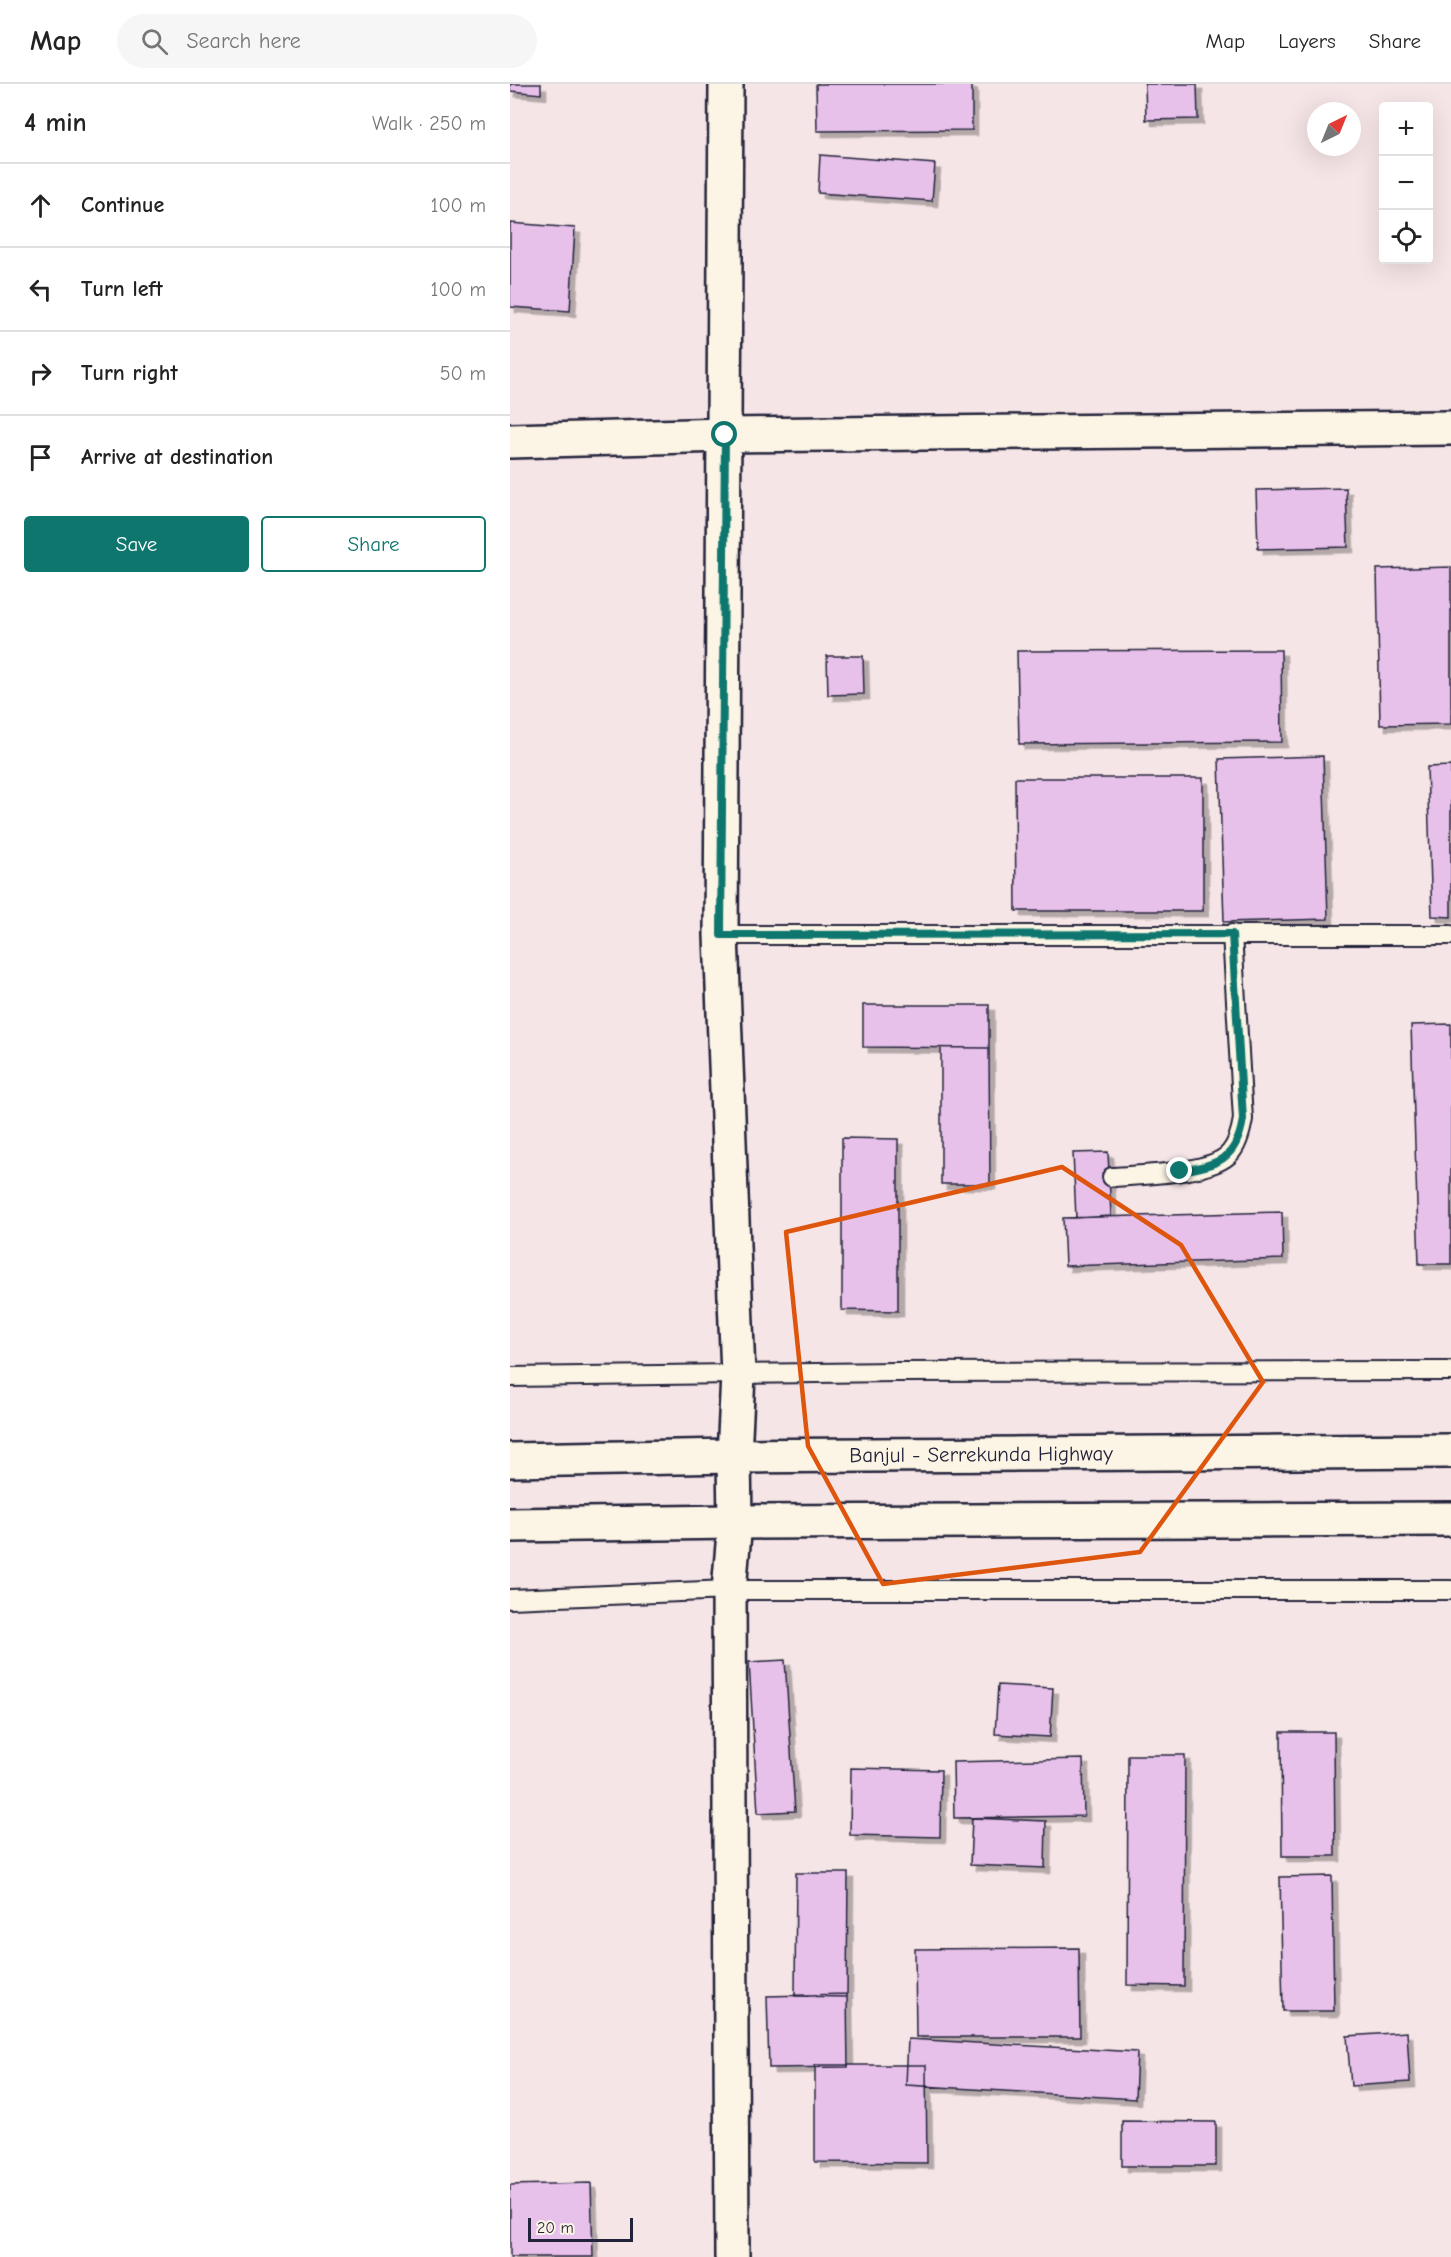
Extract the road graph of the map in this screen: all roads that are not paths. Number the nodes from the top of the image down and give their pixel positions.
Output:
1 (726, 84) edge
2 (1451, 428) edge
3 (725, 435) junction
4 (510, 441) edge
5 (1232, 934) junction
6 (721, 935) junction
7 (1451, 935) edge
8 (1112, 1177) dead end
9 (1451, 1371) edge
10 (738, 1375) junction
11 (510, 1377) edge
12 (1451, 1451) edge
13 (734, 1456) junction
14 (510, 1460) edge
15 (1451, 1519) edge
16 (735, 1522) junction
17 (510, 1525) edge
18 (729, 1590) junction
19 (1451, 1590) edge
20 (510, 1599) edge
21 (732, 2257) edge

1 - 3 main road
2 - 3 main road
3 - 4 main road
3 - 6 main road
5 - 6 lane
5 - 7 lane
5 - 8 lane
6 - 10 main road
9 - 10 lane
10 - 11 lane
10 - 13 main road
12 - 13 main road, Banjul - Serrekunda Highway
13 - 14 main road, Banjul - Serrekunda Highway
13 - 16 main road
15 - 16 main road
16 - 17 main road
16 - 18 main road
18 - 19 lane
18 - 20 lane
18 - 21 main road

